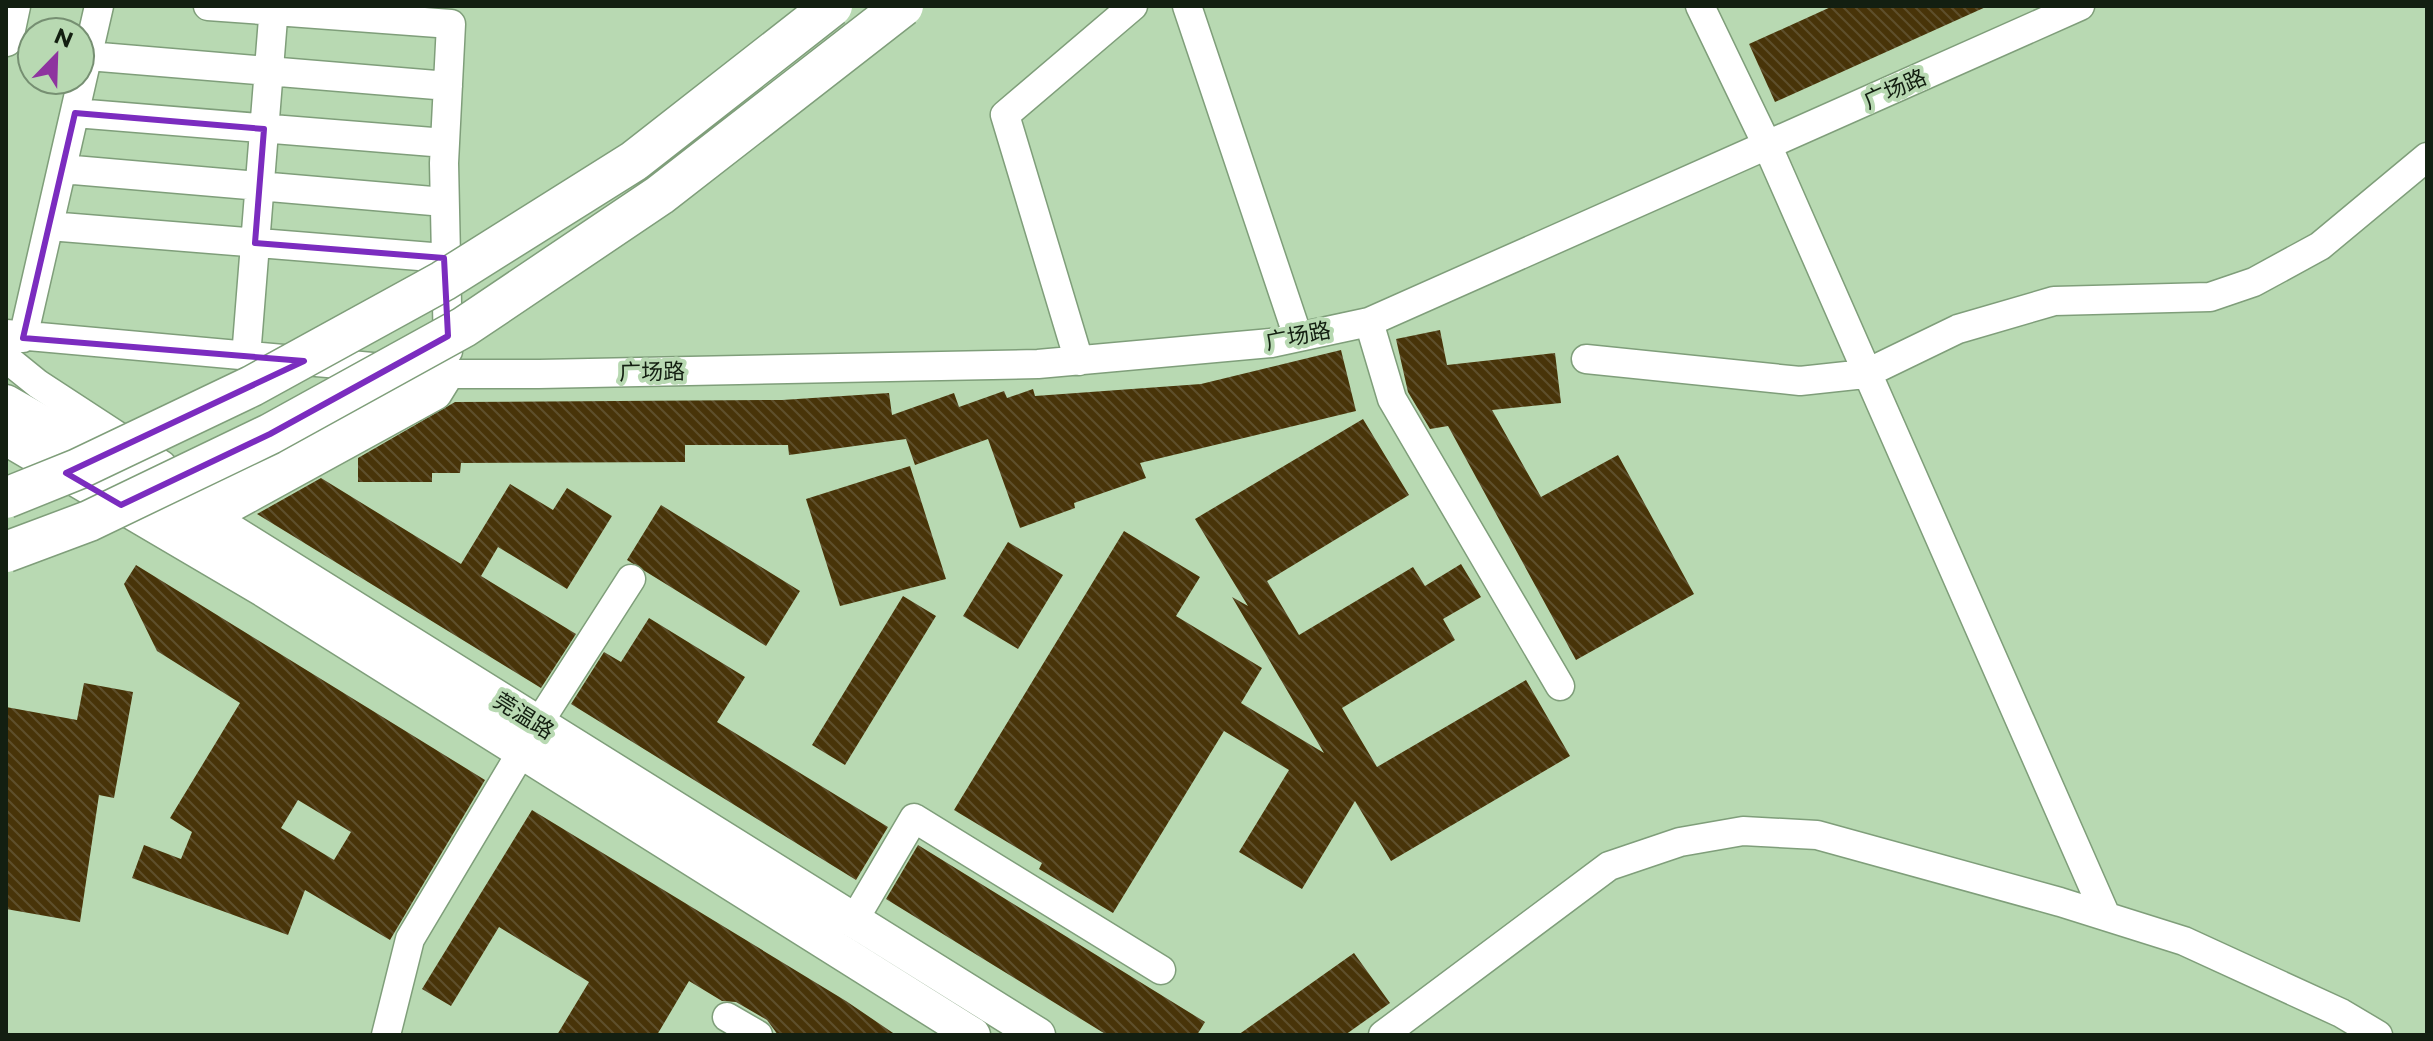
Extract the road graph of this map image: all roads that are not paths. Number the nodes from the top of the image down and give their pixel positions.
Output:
1 (13, 6) edge
2 (208, 6) edge
3 (832, 6) edge
4 (903, 6) edge
5 (1133, 6) edge
6 (1187, 6) edge
7 (1700, 6) edge
8 (2080, 6) edge
9 (273, 8) edge
10 (6, 39) edge
11 (96, 57) edge
12 (268, 71) junction
13 (448, 86) junction
14 (79, 96) edge
15 (75, 113) junction
16 (264, 129) junction
17 (445, 143) junction
18 (1768, 147) junction
19 (2427, 157) edge
20 (62, 169) junction
21 (259, 186) junction
22 (444, 202) junction
23 (49, 226) junction
24 (255, 243) junction
25 (444, 258) junction
26 (1369, 322) junction
27 (1298, 337) junction
28 (12, 343) edge
29 (246, 357) junction
30 (1586, 359) dead end
31 (1079, 361) junction
32 (450, 374) junction
33 (1865, 374) junction
34 (6, 402) edge
35 (6, 438) edge
36 (6, 498) edge
37 (203, 514) junction
38 (186, 544) junction
39 (6, 552) edge
40 (631, 579) dead end
41 (1560, 686) dead end
42 (530, 739) junction
43 (2106, 916) junction
44 (854, 920) junction
45 (1161, 970) dead end
46 (727, 1017) dead end
47 (386, 1035) edge
48 (758, 1035) edge
49 (973, 1035) edge
50 (1038, 1035) edge
51 (1383, 1035) edge
52 (2378, 1035) edge

1 - 10 main road
2 - 9 street
3 - 36 highway, bridge
4 - 39 highway, bridge
5 - 31 street
6 - 27 street
7 - 18 street
8 - 18 street, 广场路
9 - 12 street
9 - 13 street
11 - 12 street
12 - 13 street
12 - 16 street
13 - 17 street
14 - 15 street
15 - 16 street
15 - 20 street
16 - 17 street
16 - 21 street
17 - 22 street
18 - 26 street, 广场路
18 - 33 street
19 - 33 street
20 - 21 street
20 - 23 street
21 - 22 street
21 - 24 street
22 - 25 street
23 - 24 street
23 - 28 street
24 - 25 street
24 - 29 street
25 - 32 street
26 - 27 street, 广场路
26 - 41 street
27 - 31 street, 广场路
28 - 29 street, 广场路
28 - 37 street
29 - 32 street, 广场路
30 - 33 street
31 - 32 street, 广场路
32 - 37 street
33 - 43 street
34 - 37 main road, 莞温路
35 - 38 main road, 莞温路
37 - 38 street
37 - 42 main road, 莞温路
38 - 42 main road, 莞温路
40 - 42 street
42 - 44 main road, 莞温路
42 - 47 street
42 - 49 main road, 莞温路
43 - 51 street
43 - 52 street
44 - 45 street
44 - 50 main road, 莞温路
46 - 48 street

